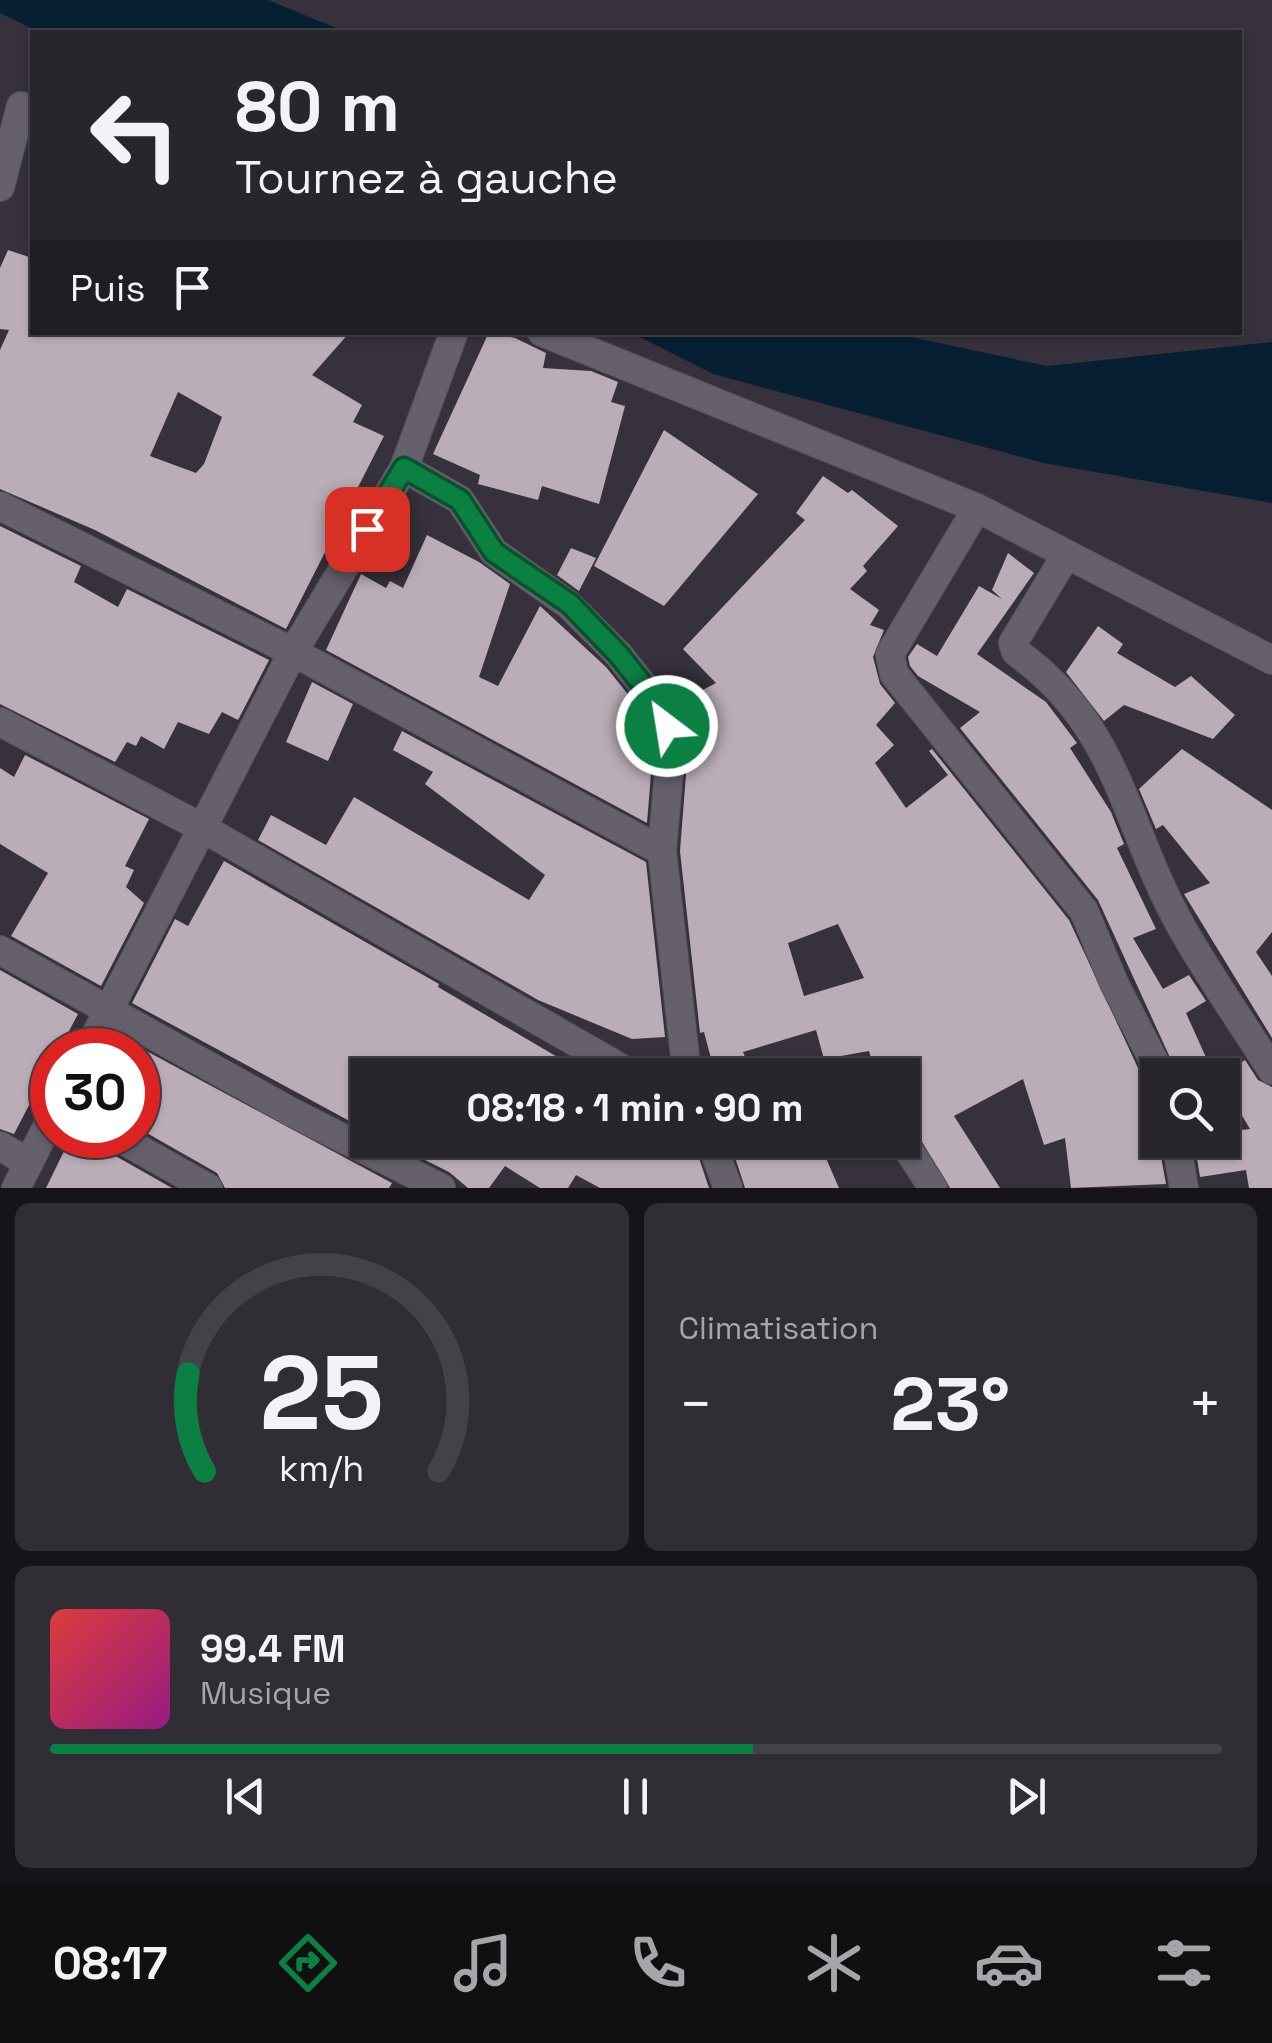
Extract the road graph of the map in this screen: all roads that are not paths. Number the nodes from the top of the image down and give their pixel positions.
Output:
1 (18, 107) edge
2 (0, 187) edge
3 (453, 335) edge
4 (549, 335) edge
5 (404, 468) junction
6 (0, 506) edge
7 (977, 508) junction
8 (1066, 555) junction
9 (293, 652) junction
10 (1272, 660) edge
11 (0, 722) edge
12 (199, 826) junction
13 (662, 850) junction
14 (0, 950) edge
15 (110, 1010) junction
16 (100, 1028) edge
17 (603, 1058) edge
18 (685, 1058) edge
19 (1152, 1058) edge
20 (1272, 1070) edge
21 (0, 1146) edge
22 (155, 1158) edge
23 (717, 1158) edge
24 (913, 1158) edge
25 (1179, 1158) edge
26 (22, 1176) edge
27 (208, 1188) edge
28 (442, 1188) edge
29 (728, 1188) edge
30 (932, 1188) edge
31 (1184, 1188) edge

1 - 2 street
3 - 5 street
4 - 7 street
5 - 9 street
5 - 13 street
6 - 9 street
7 - 8 street
7 - 19 street
8 - 10 street
8 - 20 street
9 - 12 street
9 - 13 street
11 - 12 street
12 - 15 street
12 - 17 street
13 - 18 street
14 - 15 street
15 - 16 street
15 - 28 street
21 - 26 street
22 - 27 street
23 - 29 street
24 - 30 street
25 - 31 street

